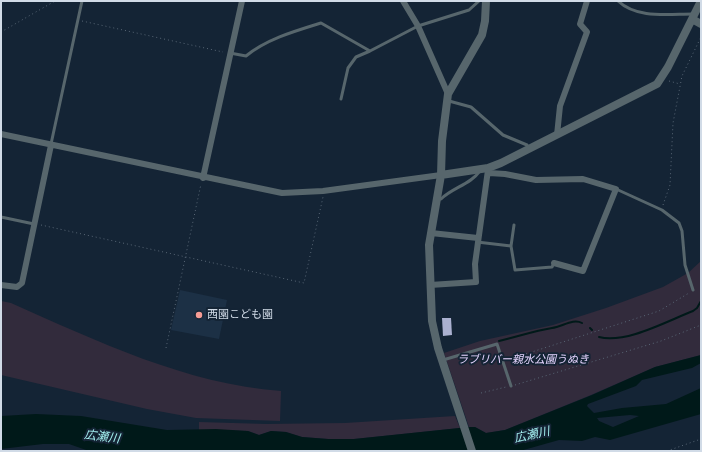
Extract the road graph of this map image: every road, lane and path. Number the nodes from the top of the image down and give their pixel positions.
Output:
1 (55, 1) edge
2 (82, 1) edge
3 (242, 1) edge
4 (403, 1) edge
5 (479, 1) edge
6 (486, 1) edge
7 (587, 1) edge
8 (618, 1) edge
9 (701, 1) edge
10 (693, 16) junction
11 (78, 20) junction
12 (701, 24) edge
13 (418, 26) junction
14 (1, 32) edge
15 (701, 37) edge
16 (370, 51) junction
17 (230, 53) junction
18 (661, 78) junction
19 (681, 84) junction
20 (448, 97) junction
21 (341, 99) dead end
22 (1, 134) edge
23 (557, 135) junction
24 (51, 145) junction
25 (529, 148) junction
26 (483, 172) junction
27 (441, 175) junction
28 (203, 178) junction
29 (616, 188) junction
30 (323, 191) junction
31 (436, 199) junction
32 (662, 210) junction
33 (1, 217) edge
34 (34, 224) junction
35 (514, 225) dead end
36 (431, 233) junction
37 (478, 240) junction
38 (511, 246) junction
39 (186, 257) junction
40 (554, 263) joint
41 (1, 285) edge
42 (430, 285) junction
43 (693, 290) joint
44 (701, 325) edge
45 (166, 348) dead end
46 (442, 361) junction
47 (502, 361) junction
48 (511, 386) junction
49 (481, 393) dead end
50 (701, 439) edge
51 (472, 451) edge
52 (666, 451) edge

1 - 14 path
2 - 11 lane
3 - 17 street
4 - 13 street
5 - 13 lane
6 - 20 street
7 - 23 street
8 - 10 lane
9 - 10 street
10 - 12 street
10 - 18 street
11 - 17 path
11 - 24 lane
13 - 16 lane
13 - 20 street
15 - 19 path
16 - 17 lane
16 - 21 lane
17 - 28 street
18 - 19 path
18 - 23 street
19 - 32 path
20 - 25 lane
20 - 27 street
22 - 24 street
23 - 25 street
24 - 28 street
24 - 34 street
25 - 26 street
26 - 27 street
26 - 29 street
26 - 31 lane
26 - 37 street
27 - 30 street
27 - 31 street
28 - 30 street
28 - 39 path
29 - 32 lane
29 - 40 street
30 - 39 path
31 - 36 street
32 - 43 lane
33 - 34 lane
34 - 39 path
34 - 41 street
35 - 38 lane
36 - 37 street
36 - 42 street
37 - 38 lane
37 - 42 street
38 - 40 lane
39 - 45 path
42 - 46 street
43 - 47 path
44 - 48 path
46 - 47 lane
46 - 51 street
47 - 48 lane
48 - 49 path
50 - 52 path

